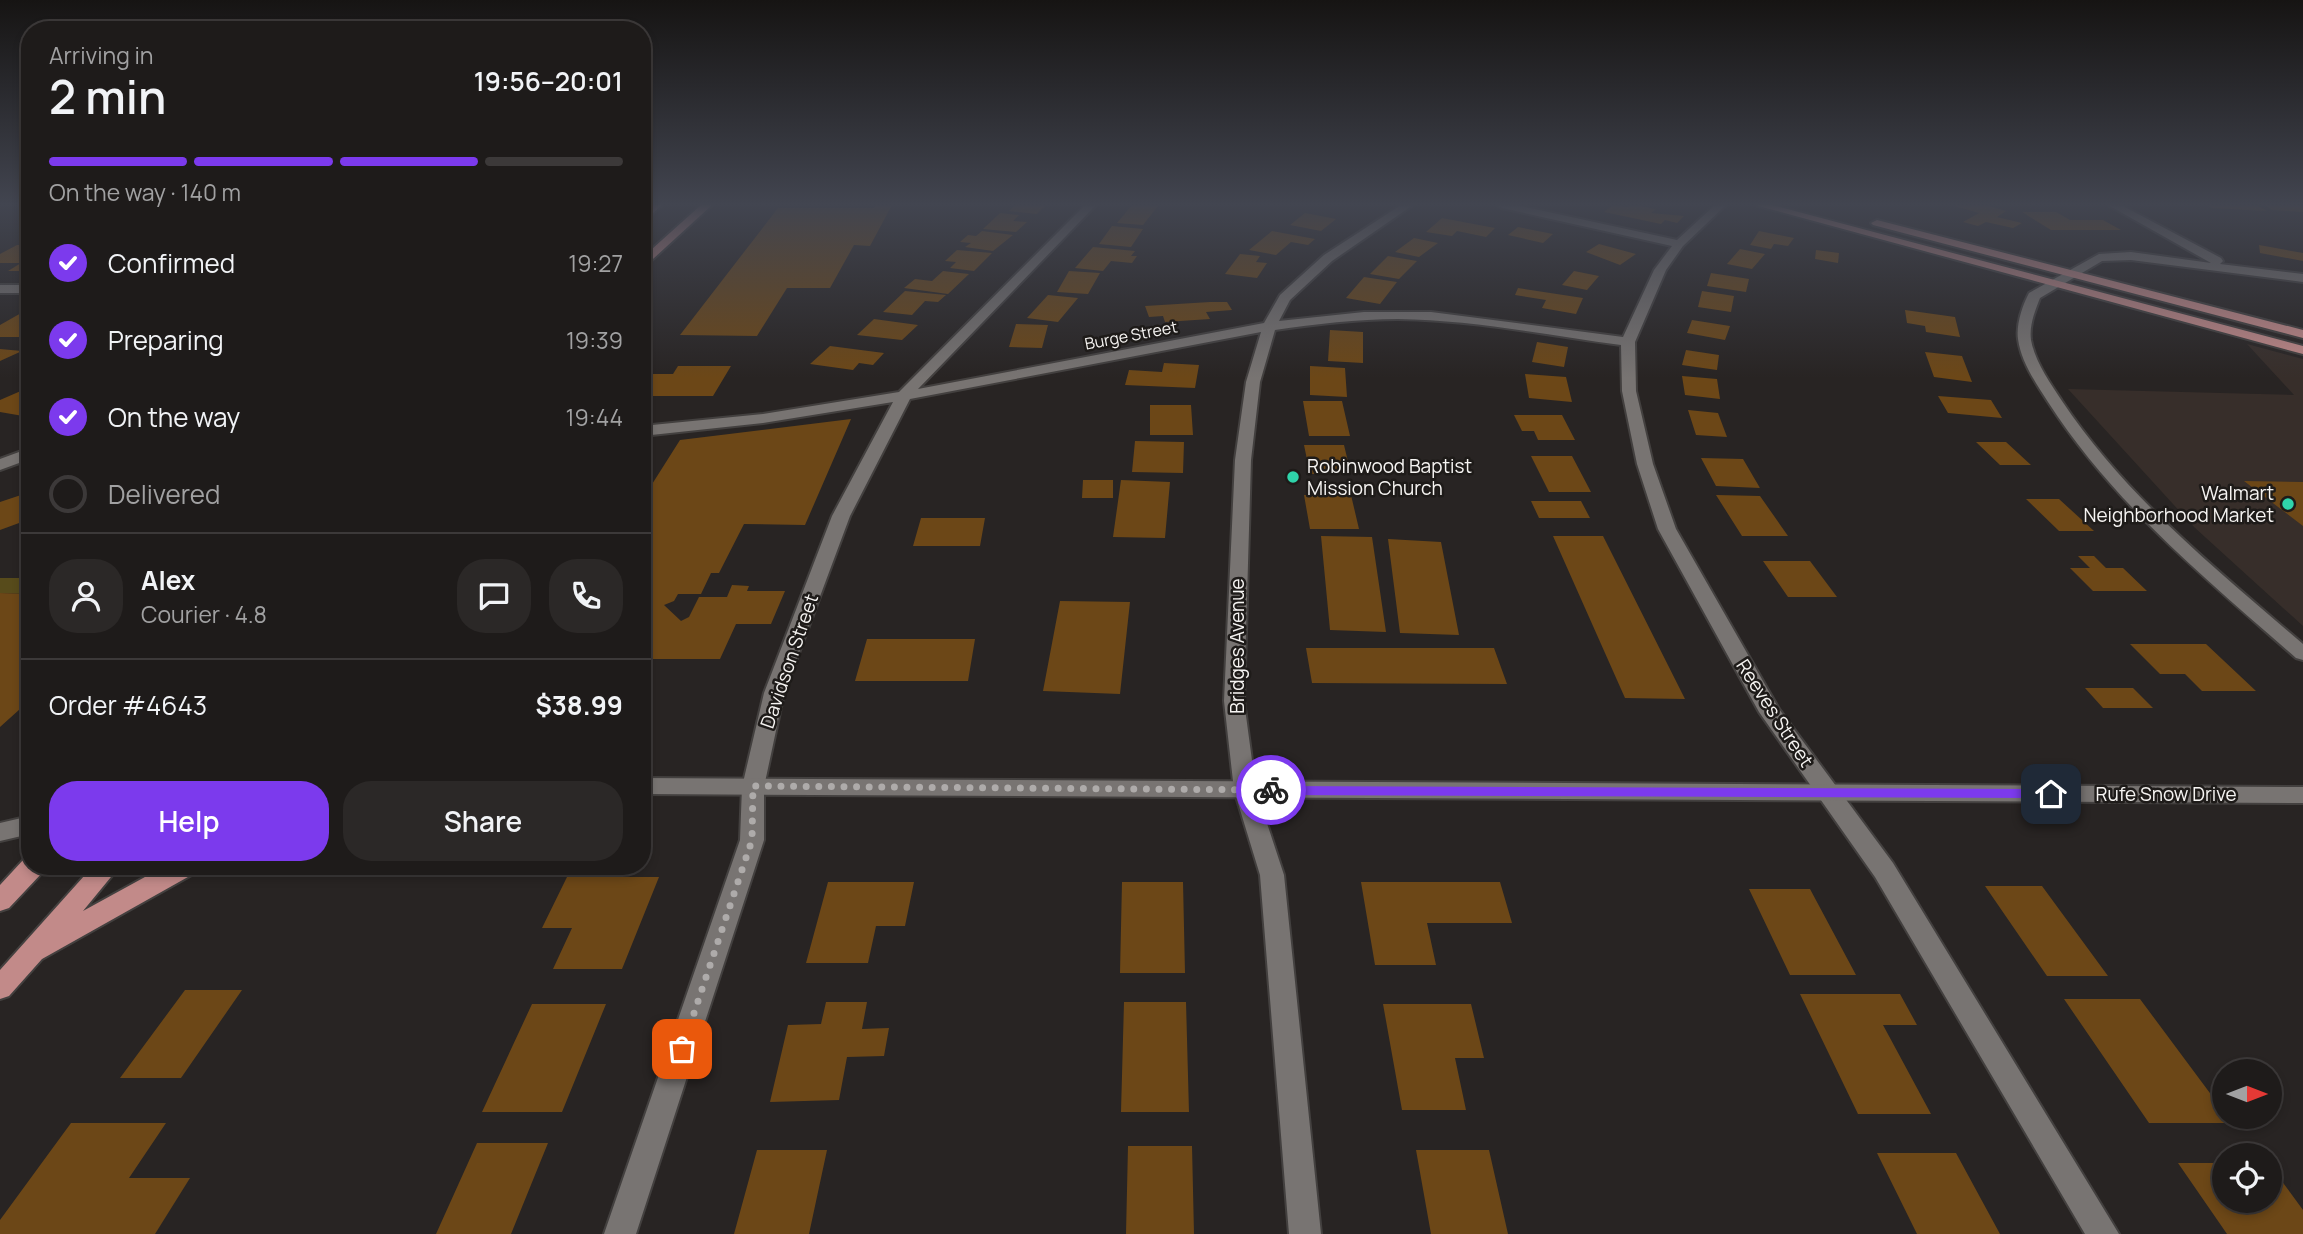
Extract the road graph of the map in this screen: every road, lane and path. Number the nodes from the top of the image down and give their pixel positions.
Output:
1 (1034, 263) edge
2 (1323, 263) edge
3 (1665, 263) edge
4 (1973, 263) edge
5 (2029, 263) edge
6 (2092, 263) edge
7 (2194, 263) edge
8 (2220, 263) edge
9 (2226, 266) junction
10 (2073, 274) junction
11 (2303, 278) edge
12 (2052, 284) junction
13 (0, 289) edge
14 (21, 289) edge
15 (21, 290) edge
16 (0, 298) edge
17 (1269, 327) junction
18 (2303, 334) edge
19 (1628, 342) junction
20 (2303, 350) edge
21 (905, 394) junction
22 (651, 430) edge
23 (21, 457) edge
24 (0, 465) edge
25 (2303, 654) edge
26 (651, 786) edge
27 (753, 786) junction
28 (1245, 790) junction
29 (1828, 792) junction
30 (2303, 795) edge
31 (21, 827) edge
32 (0, 832) edge
33 (25, 875) edge
34 (99, 875) edge
35 (170, 875) edge
36 (0, 901) edge
37 (33, 951) junction
38 (0, 988) edge
39 (620, 1234) edge
40 (1305, 1234) edge
41 (2104, 1234) edge

1 - 21 street, Davidson Street
2 - 17 street, Bridges Avenue
3 - 19 street, Reeves Street
4 - 12 main road
5 - 10 main road
6 - 10 street
7 - 9 street
8 - 9 street
9 - 11 street
10 - 12 street
10 - 18 main road
12 - 20 main road
12 - 25 street
13 - 14 street
15 - 16 street
17 - 19 street, Burge Street
17 - 21 street, Burge Street
17 - 28 street, Bridges Avenue
19 - 29 street, Reeves Street
21 - 22 street, Burge Street
21 - 27 street, Davidson Street
23 - 24 street
26 - 27 street, Rufe Snow Drive
27 - 28 street, Rufe Snow Drive
27 - 39 street, Davidson Street
28 - 29 street, Rufe Snow Drive
28 - 40 street, Bridges Avenue
29 - 30 street, Rufe Snow Drive
29 - 41 street, Reeves Street
31 - 32 street
33 - 36 main road
34 - 37 main road
35 - 37 main road
37 - 38 main road

